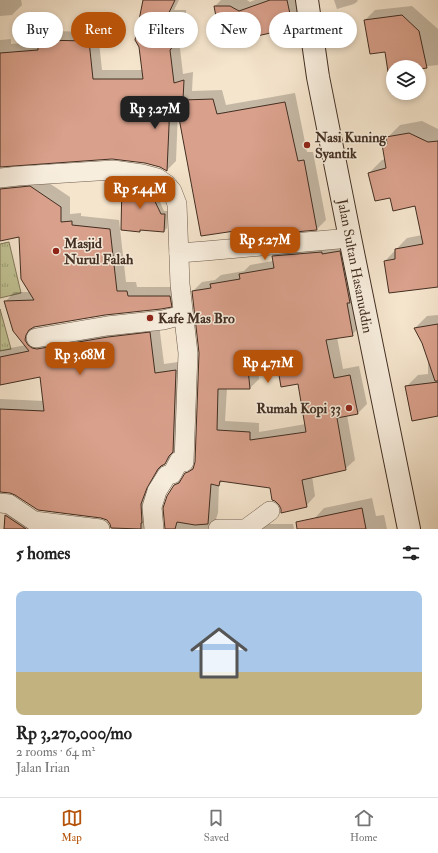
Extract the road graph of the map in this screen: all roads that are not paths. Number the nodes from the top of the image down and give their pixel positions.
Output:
1 (308, 0) edge
2 (0, 178) edge
3 (350, 238) junction
4 (179, 253) junction
5 (183, 315) junction
6 (36, 338) dead end
7 (0, 503) edge
8 (270, 511) dead end
9 (100, 529) edge
10 (154, 529) edge
11 (218, 529) edge
12 (409, 529) edge

1 - 3 main road, Jalan Sultan Hasanuddin
2 - 4 street
3 - 4 street
3 - 12 main road, Jalan Sultan Hasanuddin
4 - 5 street
5 - 6 street
5 - 10 street
7 - 9 street
8 - 11 street

